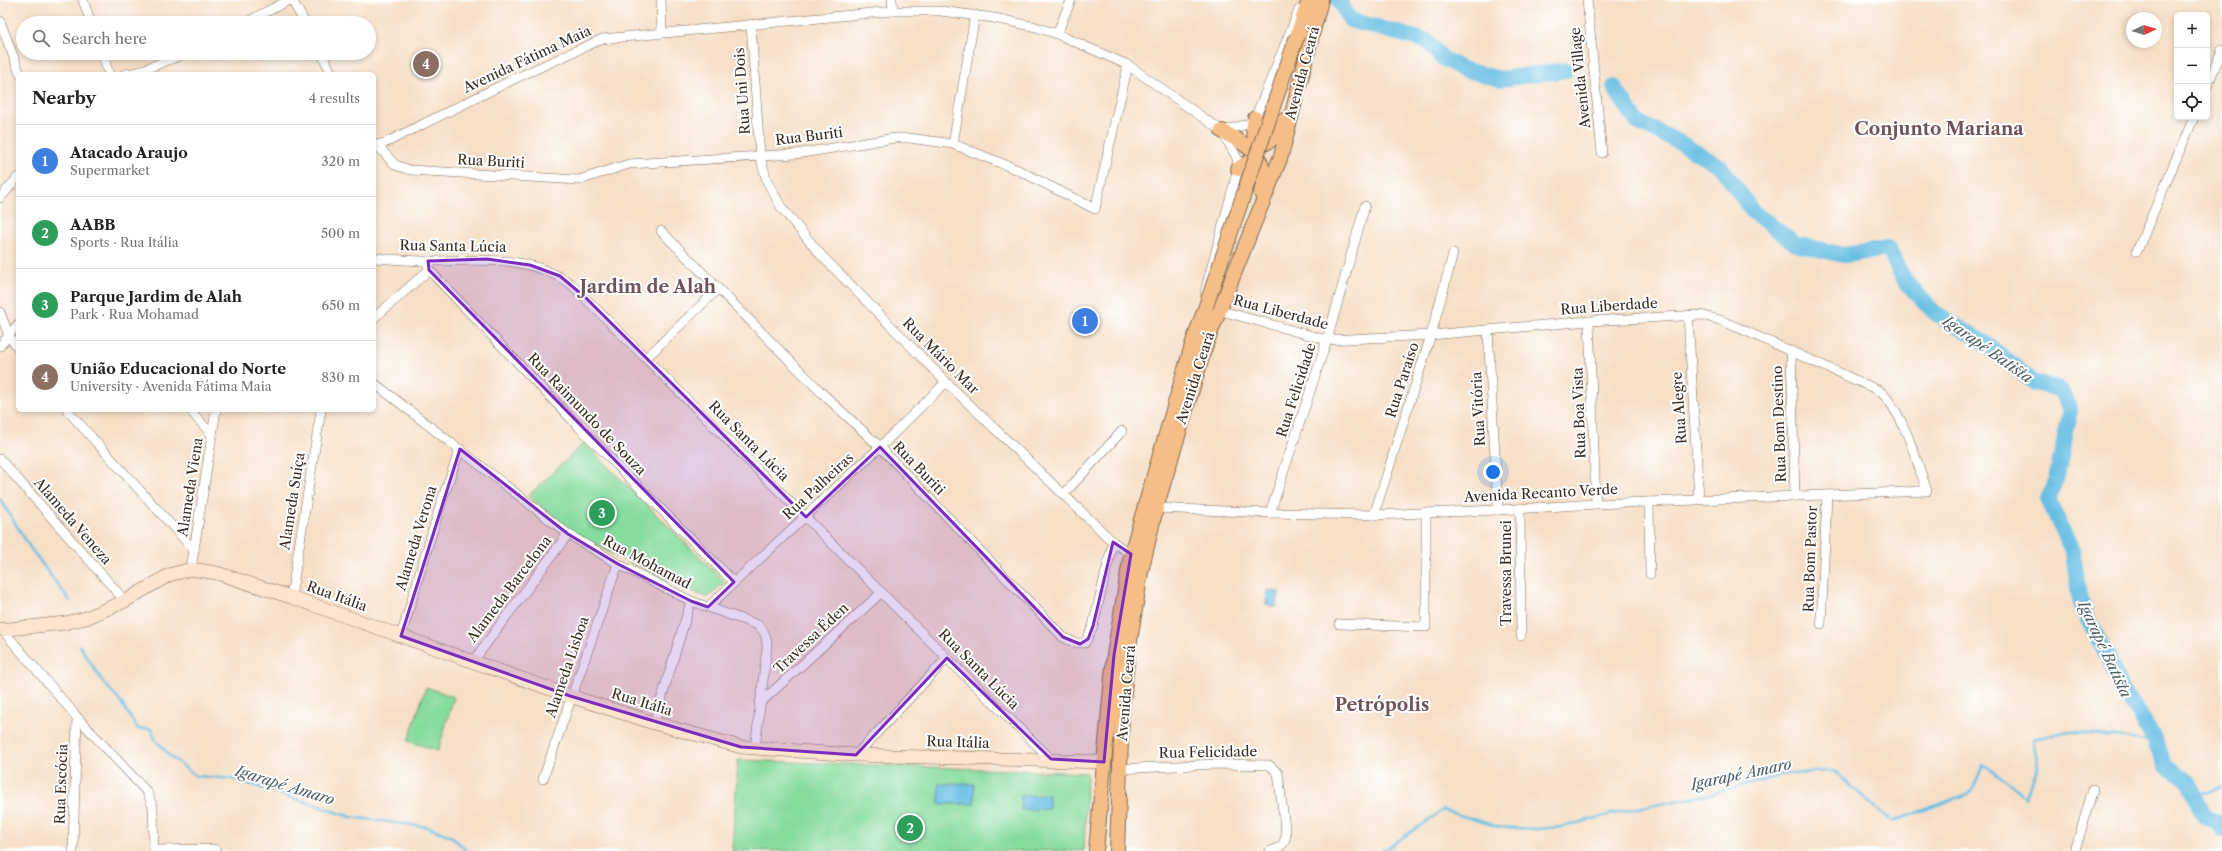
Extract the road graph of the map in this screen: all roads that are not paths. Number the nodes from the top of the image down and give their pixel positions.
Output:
1 (83, 0) edge
2 (289, 0) edge
3 (292, 0) edge
4 (661, 0) edge
5 (892, 0) edge
6 (1071, 0) edge
7 (1307, 0) edge
8 (1321, 0) edge
9 (1587, 0) edge
10 (893, 11) junction
11 (975, 15) junction
12 (89, 16) edge
13 (258, 16) edge
14 (301, 16) edge
15 (0, 21) edge
16 (751, 24) junction
17 (662, 33) junction
18 (1058, 34) junction
19 (2222, 50) edge
20 (104, 60) edge
21 (168, 60) edge
22 (325, 60) edge
23 (1128, 66) junction
24 (19, 72) edge
25 (107, 72) edge
26 (138, 72) edge
27 (331, 72) edge
28 (1301, 75) junction
29 (2208, 84) edge
30 (1255, 118) junction
31 (2193, 120) edge
32 (1222, 131) junction
33 (376, 144) edge
34 (953, 144) junction
35 (1602, 153) dead end
36 (760, 156) junction
37 (1238, 169) junction
38 (1263, 170) junction
39 (16, 179) edge
40 (0, 198) edge
41 (1365, 206) dead end
42 (1253, 225) junction
43 (661, 231) dead end
44 (2137, 251) dead end
45 (1453, 254) dead end
46 (376, 258) edge
47 (428, 265) junction
48 (718, 288) junction
49 (1209, 309) junction
50 (0, 312) edge
51 (1688, 315) junction
52 (376, 316) edge
53 (1589, 321) junction
54 (16, 327) edge
55 (1488, 330) junction
56 (1431, 335) junction
57 (9, 336) junction
58 (1327, 340) junction
59 (16, 345) edge
60 (0, 346) edge
61 (1791, 352) junction
62 (646, 358) junction
63 (946, 382) junction
64 (376, 385) edge
65 (69, 412) edge
66 (192, 412) edge
67 (216, 412) edge
68 (321, 412) edge
69 (1122, 432) dead end
70 (212, 435) junction
71 (880, 448) junction
72 (460, 449) junction
73 (0, 459) edge
74 (1927, 491) joint
75 (1064, 494) junction
76 (1795, 496) junction
77 (1826, 496) junction
78 (1699, 500) junction
79 (1649, 502) junction
80 (1596, 504) junction
81 (1156, 508) junction
82 (1520, 509) junction
83 (1498, 510) junction
84 (1426, 512) junction
85 (1270, 513) junction
86 (1374, 514) junction
87 (806, 517) junction
88 (568, 534) junction
89 (1113, 542) junction
90 (194, 550) junction
91 (1130, 554) junction
92 (618, 564) junction
93 (192, 569) junction
94 (1650, 574) dead end
95 (734, 582) junction
96 (882, 592) junction
97 (291, 597) junction
98 (125, 601) junction
99 (691, 601) junction
100 (708, 607) junction
101 (1339, 624) dead end
102 (1821, 624) dead end
103 (1, 629) edge
104 (401, 636) junction
105 (1521, 636) dead end
106 (947, 658) junction
107 (474, 660) junction
108 (570, 696) junction
109 (759, 704) junction
110 (77, 717) junction
111 (654, 723) junction
112 (755, 749) junction
113 (856, 755) junction
114 (1051, 759) junction
115 (1104, 762) junction
116 (1119, 773) junction
117 (543, 779) dead end
118 (2093, 788) dead end
119 (154, 850) edge
120 (73, 851) edge
121 (216, 851) edge
122 (1096, 851) edge
123 (1107, 851) edge
124 (1117, 851) edge
125 (1270, 851) edge
126 (2075, 851) edge

1 - 12 street
2 - 13 street
3 - 14 street
4 - 17 street
5 - 10 street
6 - 18 street
7 - 30 street, Avenida Ceará
7 - 49 main road, Avenida Ceará, bridge
8 - 28 main road, Avenida Ceará
9 - 35 street, Avenida Village
10 - 11 street, Avenida Fátima Maia
10 - 16 street, Avenida Fátima Maia
11 - 18 street, Avenida Fátima Maia
11 - 34 street
15 - 24 street
16 - 17 street, Avenida Fátima Maia
16 - 36 street, Rua Uni Dois
17 - 33 street, Avenida Fátima Maia
18 - 23 street, Avenida Fátima Maia
19 - 29 street
20 - 25 street
21 - 26 street
22 - 27 street
23 - 32 street, Avenida Fátima Maia
23 - 34 street, Rua Buriti
28 - 30 main road
28 - 42 main road, Avenida Ceará
30 - 32 street
31 - 44 street
32 - 37 street
32 - 38 main road
33 - 36 street, Rua Buriti
34 - 36 street, Rua Buriti
36 - 63 street, Rua Mário Mar
37 - 38 main road
37 - 49 street, Avenida Ceará
38 - 42 main road
39 - 40 street
41 - 58 street, Rua Felicidade
42 - 49 main road, Avenida Ceará
43 - 48 street, Rua Buriti
45 - 56 street, Rua Paraíso
46 - 47 street, Rua Santa Lúcia
47 - 52 street
47 - 62 street, Rua Santa Lúcia
47 - 95 street, Rua Raimundo de Souza
48 - 62 street
48 - 71 street, Rua Buriti
49 - 58 street, Rua Liberdade
49 - 81 main road, Avenida Ceará
49 - 91 main road, Avenida Ceará
50 - 57 street
51 - 53 street, Rua Liberdade
51 - 61 street, Rua Liberdade
51 - 78 street, Rua Alegre
53 - 55 street, Rua Liberdade
53 - 80 street, Rua Boa Vista
54 - 57 street
55 - 56 street, Rua Liberdade
55 - 83 street, Rua Vitória
56 - 58 street, Rua Liberdade
56 - 86 street, Rua Paraíso
57 - 59 street
57 - 60 street
58 - 85 street, Rua Felicidade
61 - 74 street, Rua Liberdade
61 - 76 street, Rua Bom Destino
62 - 87 street, Rua Santa Lúcia
63 - 71 street, Rua Palheiras
63 - 75 street, Rua Mário Mar
64 - 72 street, Rua Mohamad
65 - 90 street
66 - 70 street
67 - 70 street, Alameda Viena
68 - 97 street, Alameda Suíça
69 - 75 street
70 - 90 street, Alameda Viena
71 - 87 street, Rua Palheiras
71 - 89 street, Rua Buriti
72 - 88 street, Rua Mohamad
72 - 104 street, Alameda Verona
73 - 98 street, Alameda Veneza
74 - 77 street, Avenida Recanto Verde
75 - 89 street, Rua Mário Mar
76 - 77 street, Avenida Recanto Verde
76 - 78 street, Avenida Recanto Verde
77 - 102 street, Rua Bom Pastor
78 - 79 street, Avenida Recanto Verde
79 - 80 street, Avenida Recanto Verde
79 - 94 street
80 - 82 street, Avenida Recanto Verde
81 - 85 street, Avenida Recanto Verde
81 - 116 main road, Avenida Ceará
82 - 83 street, Avenida Recanto Verde
82 - 105 street, Travessa Brunei
83 - 84 street, Avenida Recanto Verde
84 - 86 street, Avenida Recanto Verde
84 - 101 street
85 - 86 street, Avenida Recanto Verde
87 - 95 street, Rua Palheiras
87 - 96 street, Rua Santa Lúcia
88 - 92 street, Rua Mohamad
88 - 107 street, Alameda Barcelona
89 - 91 street, Rua Mário Mar
90 - 93 street, Alameda Viena
91 - 115 main road, Avenida Ceará
92 - 99 street, Rua Mohamad
92 - 108 street, Alameda Lisboa
93 - 97 street, Rua Itália
93 - 98 street
95 - 100 street, Rua Palheiras
96 - 106 street, Rua Santa Lúcia
96 - 109 street, Travessa Éden
97 - 104 street, Rua Itália
98 - 103 street
99 - 100 street, Rua Mohamad
99 - 111 street
100 - 109 street, Rua Mohamad
103 - 110 street
104 - 107 street, Rua Itália
106 - 113 street
106 - 114 street, Rua Santa Lúcia
107 - 108 street, Rua Itália
108 - 111 street, Rua Itália
108 - 117 street, Alameda Lisboa
109 - 112 street, Rua Mohamad
110 - 119 street
110 - 120 street, Rua Escócia
111 - 112 street, Rua Itália
112 - 113 street, Rua Itália
113 - 114 street, Rua Itália
114 - 115 street, Rua Itália
115 - 122 main road, Avenida Ceará
116 - 123 main road
116 - 124 main road
116 - 125 street, Rua Felicidade
118 - 126 street
119 - 121 street

